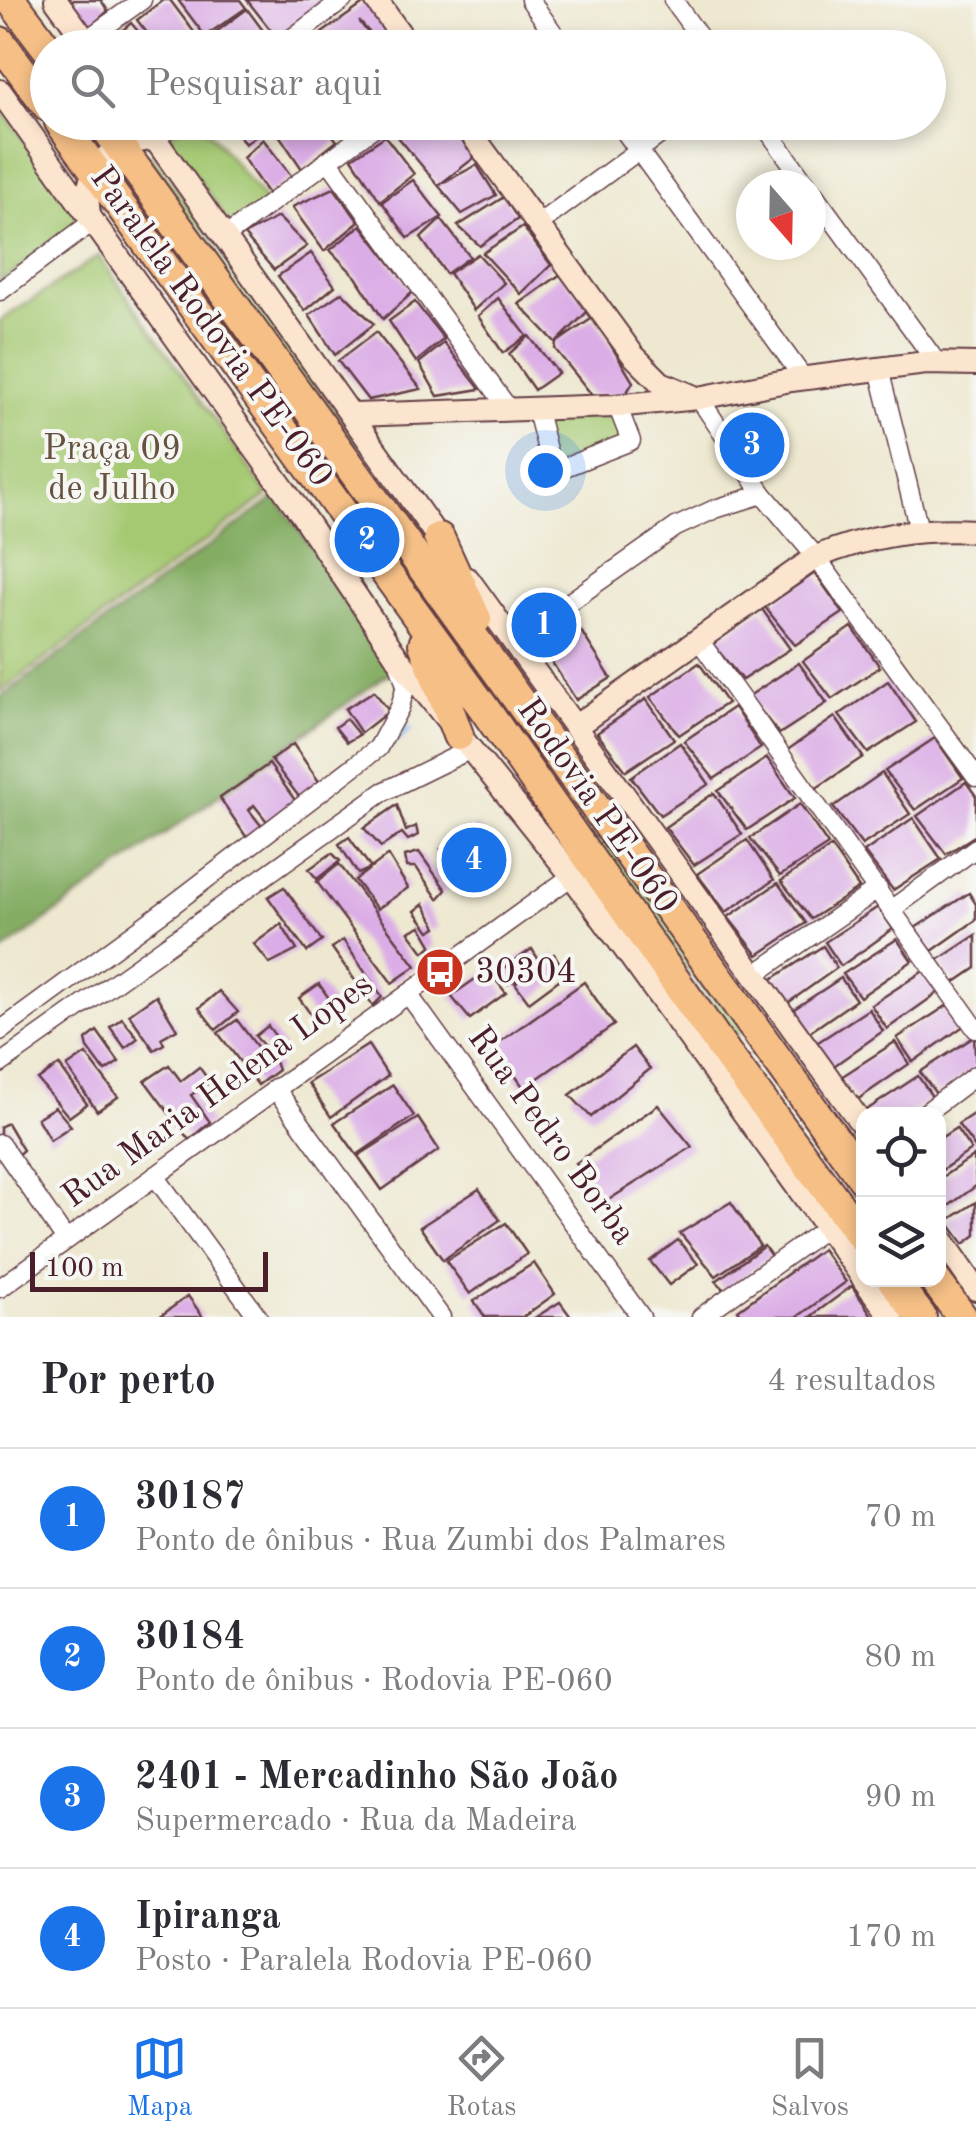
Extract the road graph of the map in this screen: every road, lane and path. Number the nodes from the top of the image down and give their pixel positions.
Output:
1 (11, 0) edge
2 (56, 0) edge
3 (142, 0) edge
4 (343, 0) edge
5 (376, 0) edge
6 (530, 0) edge
7 (672, 0) edge
8 (34, 30) edge
9 (78, 30) edge
10 (105, 30) edge
11 (303, 30) edge
12 (397, 30) edge
13 (551, 30) edge
14 (694, 30) edge
15 (0, 42) edge
16 (30, 82) edge
17 (0, 91) edge
18 (30, 134) edge
19 (34, 140) edge
20 (73, 140) edge
21 (108, 140) edge
22 (115, 140) edge
23 (156, 140) edge
24 (355, 140) edge
25 (476, 140) edge
26 (631, 140) edge
27 (652, 140) edge
28 (775, 140) edge
29 (638, 150) junction
30 (328, 160) junction
31 (95, 169) junction
32 (796, 170) edge
33 (826, 211) edge
34 (91, 222) junction
35 (537, 225) junction
36 (226, 236) junction
37 (0, 291) edge
38 (634, 355) junction
39 (937, 363) junction
40 (976, 364) edge
41 (879, 369) junction
42 (804, 379) junction
43 (699, 398) junction
44 (625, 404) junction
45 (508, 408) junction
46 (536, 408) junction
47 (354, 415) junction
48 (763, 494) junction
49 (918, 530) junction
50 (976, 532) edge
51 (439, 538) junction
52 (816, 556) junction
53 (411, 608) junction
54 (699, 640) junction
55 (514, 642) junction
56 (397, 657) junction
57 (502, 676) junction
58 (576, 726) junction
59 (464, 742) junction
60 (976, 777) edge
61 (976, 848) edge
62 (572, 876) junction
63 (878, 889) junction
64 (892, 909) junction
65 (754, 974) junction
66 (408, 994) junction
67 (773, 1006) junction
68 (976, 1028) edge
69 (0, 1031) edge
70 (758, 1034) junction
71 (714, 1056) junction
72 (0, 1064) edge
73 (976, 1075) edge
74 (275, 1088) junction
75 (933, 1107) edge
76 (856, 1116) edge
77 (0, 1144) edge
78 (856, 1169) edge
79 (156, 1176) junction
80 (826, 1228) junction
81 (856, 1228) edge
82 (66, 1240) junction
83 (946, 1246) edge
84 (856, 1268) edge
85 (870, 1287) edge
86 (898, 1287) edge
87 (940, 1287) edge
88 (0, 1288) edge
89 (976, 1290) edge
90 (258, 1317) edge
91 (441, 1317) edge
92 (641, 1317) edge
93 (702, 1317) edge
94 (892, 1317) edge
95 (921, 1317) edge
96 (962, 1317) edge

1 - 8 highway
2 - 9 main road
3 - 10 street
4 - 11 street
5 - 12 main road
6 - 13 street
7 - 14 street
15 - 16 highway
17 - 18 main road, Paralela Rodovia PE-060
19 - 34 main road, Paralela Rodovia PE-060
20 - 31 highway, Rodovia PE-060
21 - 31 main road
22 - 57 highway, Rodovia PE-060
23 - 36 main road, Paralela Rodovia PE-060
24 - 30 street
25 - 35 main road
26 - 29 street
27 - 29 street
28 - 32 street
29 - 35 street
29 - 42 street
30 - 36 street
30 - 45 street
31 - 34 main road
31 - 53 highway, Rodovia PE-060
33 - 39 street
34 - 37 street
34 - 56 main road, Paralela Rodovia PE-060
35 - 38 main road
36 - 47 main road, Paralela Rodovia PE-060
38 - 43 main road
38 - 44 main road
39 - 40 main road
39 - 41 main road
41 - 42 main road
41 - 49 street
42 - 43 main road
43 - 44 main road
43 - 48 street
44 - 46 main road
44 - 46 street
45 - 46 main road
45 - 47 main road
47 - 51 main road, Paralela Rodovia PE-060
48 - 52 street
48 - 55 street
49 - 50 main road
49 - 52 main road
51 - 55 main road, Paralela Rodovia PE-060
51 - 57 highway
52 - 54 main road
52 - 60 street
53 - 59 highway
53 - 71 highway, Rodovia PE-060
54 - 58 main road
54 - 63 street
55 - 58 main road, Paralela Rodovia PE-060
56 - 59 main road, Paralela Rodovia PE-060
56 - 69 street
57 - 70 highway, Rodovia PE-060
58 - 65 main road, Paralela Rodovia PE-060
59 - 62 main road, Paralela Rodovia PE-060
59 - 72 street
61 - 64 street
62 - 66 street, Rua Maria Helena Lopes
62 - 71 main road, Paralela Rodovia PE-060
63 - 64 street
63 - 65 street
64 - 68 street
65 - 67 main road, Paralela Rodovia PE-060
66 - 74 street, Rua Maria Helena Lopes
66 - 92 street, Rua Pedro Borba
67 - 70 main road
67 - 76 main road, Paralela Rodovia PE-060
70 - 71 main road
70 - 78 highway, Rodovia PE-060
71 - 80 main road, Paralela Rodovia PE-060
71 - 81 highway, Rodovia PE-060
73 - 75 street
74 - 79 street, Rua Maria Helena Lopes
74 - 91 street
77 - 82 street
79 - 82 street, Rua Maria Helena Lopes
79 - 90 street
80 - 84 main road, Paralela Rodovia PE-060
80 - 93 street
82 - 88 street, Rua Maria Helena Lopes
83 - 89 main road
85 - 94 main road, Paralela Rodovia PE-060
86 - 95 highway
87 - 96 highway

